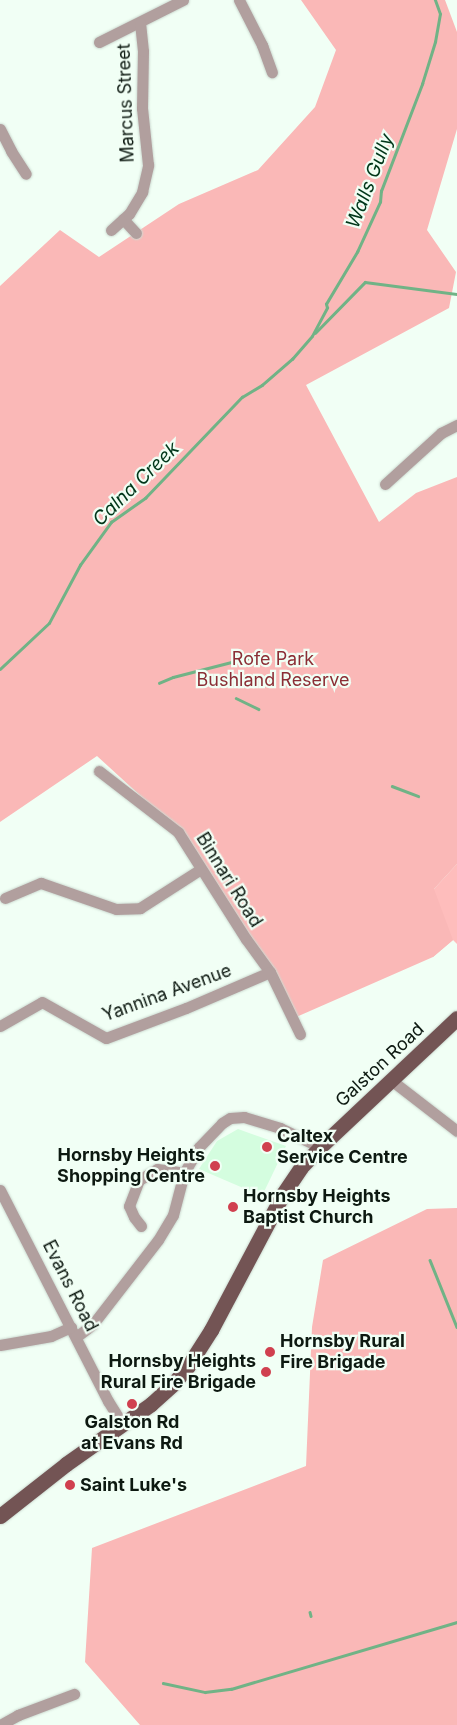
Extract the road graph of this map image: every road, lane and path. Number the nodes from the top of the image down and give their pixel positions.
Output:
1 (183, 0) edge
2 (239, 0) edge
3 (140, 23) junction
4 (99, 42) dead end
5 (272, 72) dead end
6 (0, 129) edge
7 (26, 174) dead end
8 (123, 219) junction
9 (111, 230) dead end
10 (136, 233) dead end
11 (457, 425) edge
12 (385, 484) dead end
13 (99, 771) dead end
14 (201, 869) junction
15 (5, 898) dead end
16 (270, 972) junction
17 (457, 1018) edge
18 (0, 1026) edge
19 (300, 1034) dead end
20 (390, 1080) junction
21 (457, 1130) edge
22 (320, 1147) junction
23 (184, 1173) junction
24 (0, 1190) edge
25 (141, 1226) dead end
26 (74, 1332) junction
27 (0, 1346) edge
28 (123, 1425) junction
29 (0, 1516) edge
30 (74, 1694) dead end
31 (0, 1725) edge

1 - 3 street
2 - 5 street
3 - 4 street
3 - 8 street, Marcus Street
6 - 7 street
8 - 9 street, Marcus Street
8 - 10 street
11 - 12 street
13 - 14 street, Binnari Road
14 - 15 street
14 - 16 street, Binnari Road
16 - 18 street, Yannina Avenue
16 - 19 street, Binnari Road
17 - 20 main road, Galston Road
20 - 21 street
20 - 22 main road, Galston Road
22 - 23 street
22 - 28 main road, Galston Road
23 - 25 street
23 - 26 street
24 - 26 street, Evans Road
26 - 27 street
26 - 28 street, Evans Road
28 - 29 main road, Galston Road
30 - 31 street

